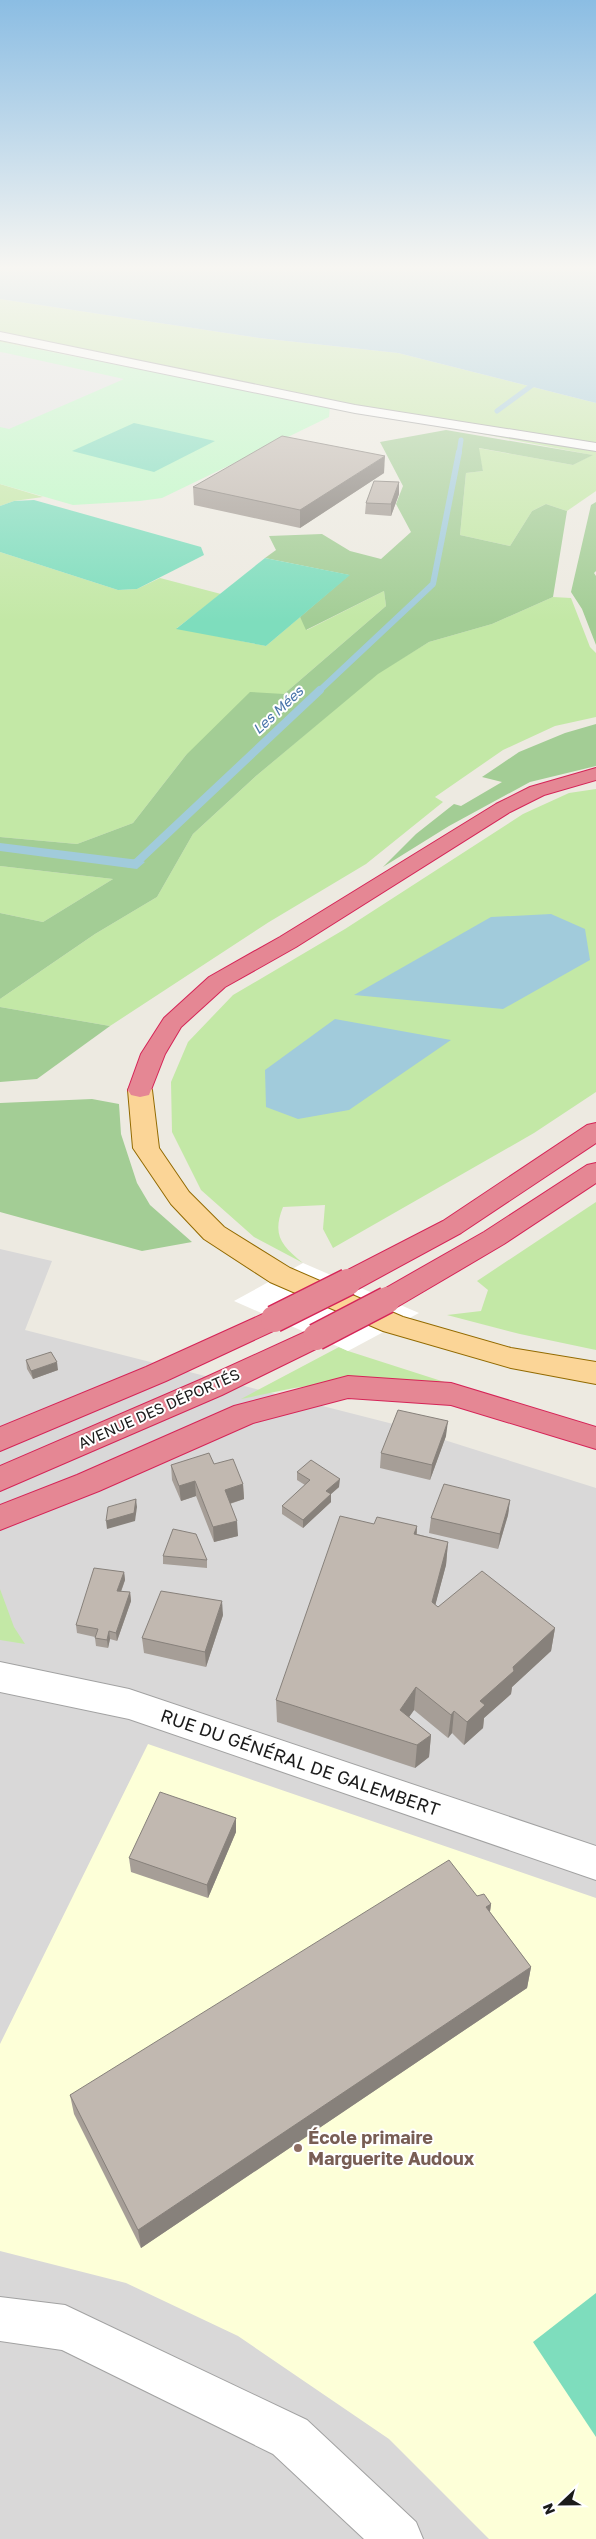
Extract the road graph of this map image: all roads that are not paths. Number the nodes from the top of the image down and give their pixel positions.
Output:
1 (241, 385) edge
2 (596, 447) edge
3 (591, 777) edge
4 (140, 1090) joint
5 (596, 1131) edge
6 (596, 1171) edge
7 (596, 1373) edge
8 (596, 1438) edge
9 (0, 1440) edge
10 (0, 1479) edge
11 (0, 1518) edge
12 (0, 1678) edge
13 (596, 1863) edge
14 (0, 2319) edge
15 (398, 2539) edge

1 - 2 street
3 - 4 highway
4 - 7 main road
5 - 9 highway, bridge
6 - 10 highway, AVENUE DES DÉPORTÉS, bridge
8 - 11 highway
12 - 13 street, RUE DU GÉNÉRAL DE GALEMBERT
14 - 15 street

